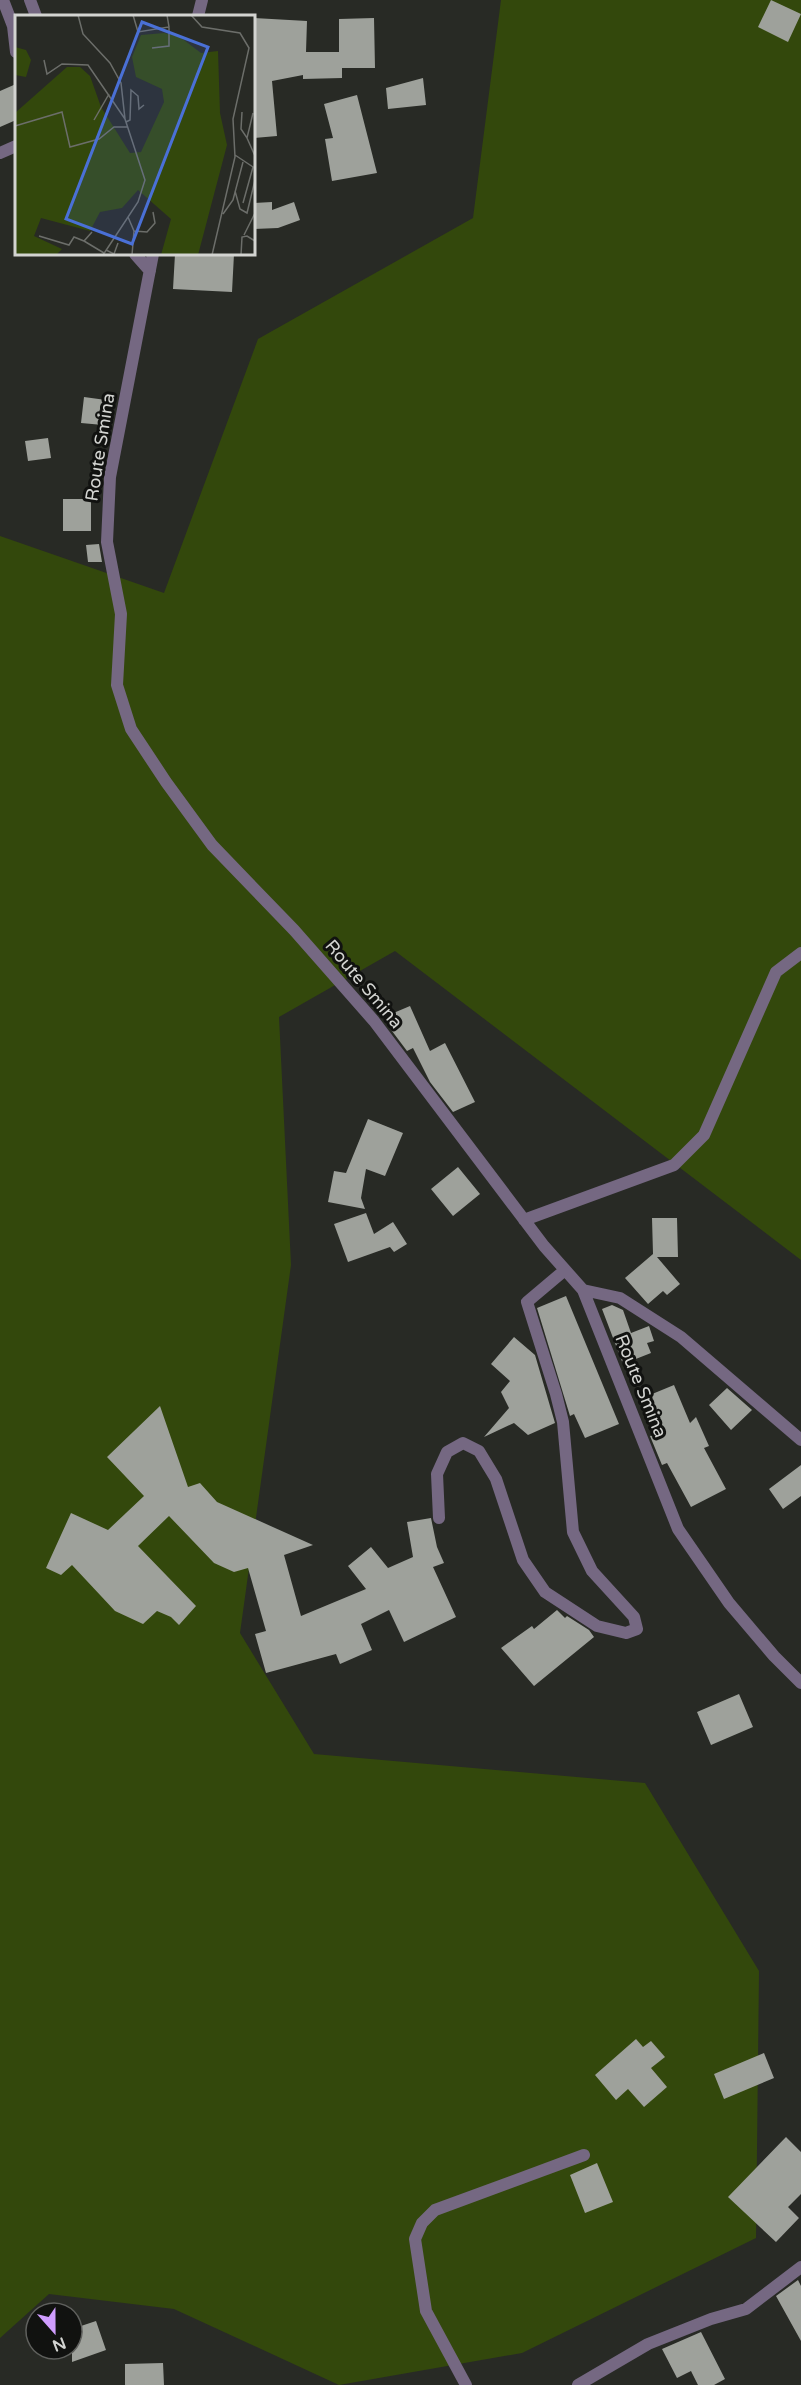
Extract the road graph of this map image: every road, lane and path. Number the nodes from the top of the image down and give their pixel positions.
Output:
1 (3, 0) edge
2 (30, 0) edge
3 (202, 0) edge
4 (36, 15) edge
5 (198, 15) edge
6 (15, 43) edge
7 (15, 146) edge
8 (0, 153) edge
9 (136, 255) edge
10 (153, 255) edge
11 (150, 271) junction
12 (801, 953) edge
13 (524, 1220) junction
14 (565, 1270) junction
15 (583, 1290) junction
16 (801, 1440) edge
17 (438, 1518) dead end
18 (801, 1683) edge
19 (584, 2155) dead end
20 (801, 2267) edge
21 (466, 2385) edge
22 (578, 2385) edge

1 - 6 street
2 - 4 street
3 - 5 street
7 - 8 street
9 - 11 street
10 - 11 street, Route Smina
11 - 13 street, Route Smina
12 - 13 street
13 - 14 street, Route Smina
14 - 15 street, Route Smina
14 - 17 street
15 - 16 street
15 - 18 street, Route Smina
19 - 21 street
20 - 22 street

